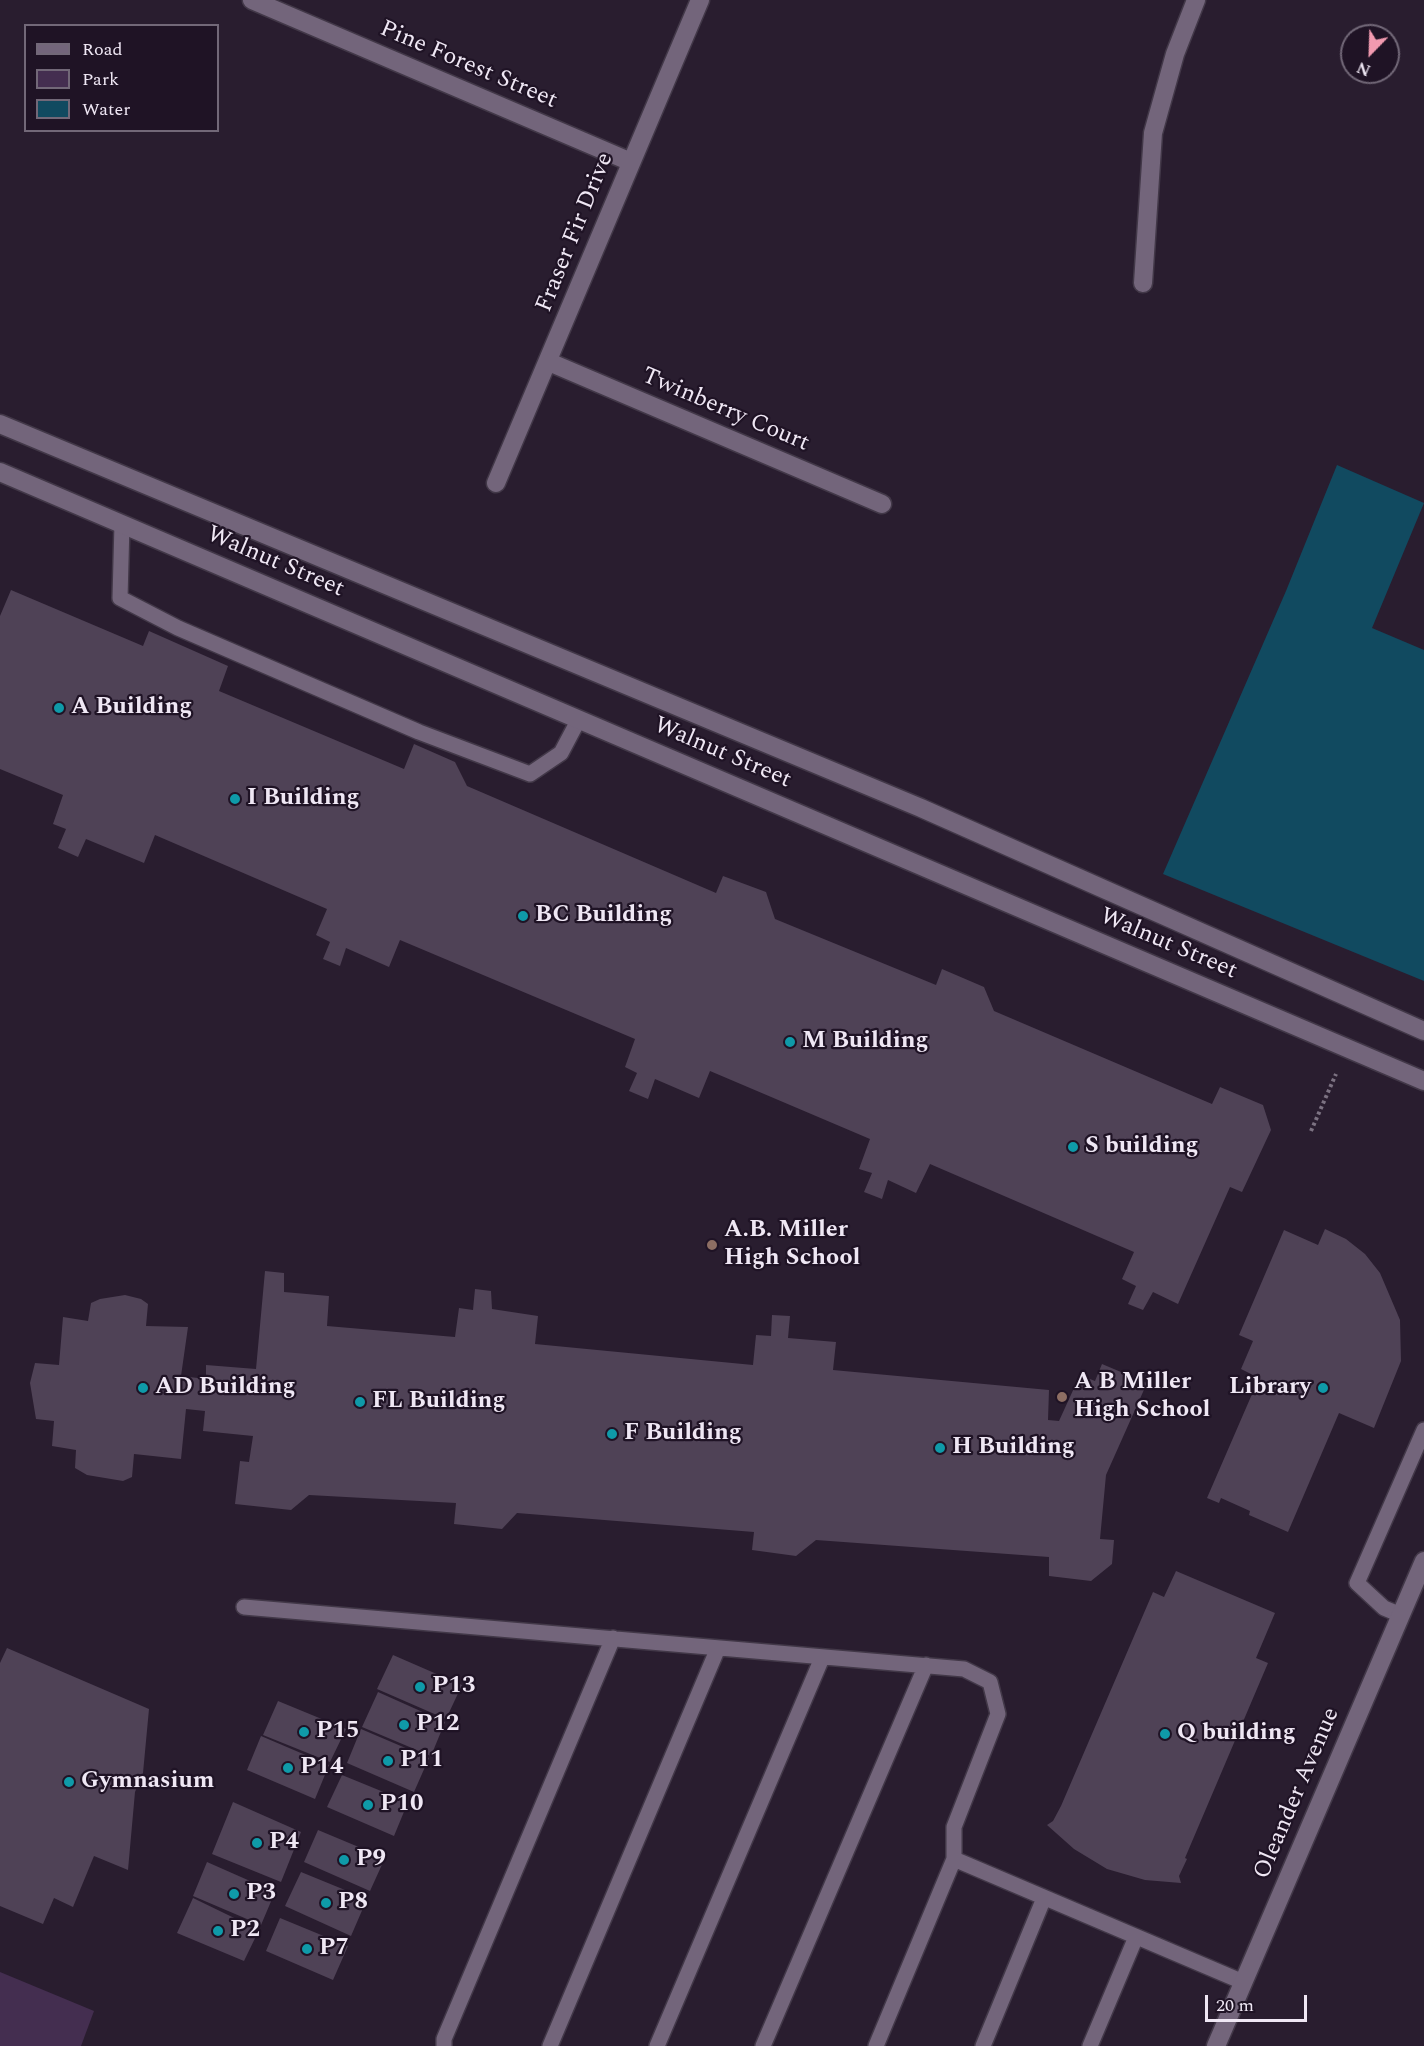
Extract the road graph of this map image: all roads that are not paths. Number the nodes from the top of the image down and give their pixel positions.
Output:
1 (252, 0) edge
2 (700, 0) edge
3 (1196, 0) edge
4 (631, 162) junction
5 (1143, 283) dead end
6 (549, 362) junction
7 (0, 424) edge
8 (0, 472) edge
9 (496, 483) dead end
10 (882, 504) dead end
11 (122, 524) junction
12 (579, 720) junction
13 (1424, 1031) edge
14 (1424, 1081) edge
15 (1424, 1430) edge
16 (1424, 1561) edge
17 (244, 1607) dead end
18 (1401, 1615) junction
19 (613, 1638) junction
20 (718, 1648) junction
21 (822, 1658) junction
22 (927, 1665) junction
23 (954, 1859) junction
24 (1044, 1898) junction
25 (1136, 1937) junction
26 (1243, 1982) junction
27 (444, 2046) edge
28 (550, 2046) edge
29 (657, 2046) edge
30 (763, 2046) edge
31 (876, 2046) edge
32 (983, 2046) edge
33 (1090, 2046) edge
34 (1216, 2046) edge

1 - 4 street, Pine Forest Street
2 - 4 street, Fraser Fir Drive
3 - 5 street
4 - 6 street, Fraser Fir Drive
6 - 9 street, Fraser Fir Drive
6 - 10 street, Twinberry Court
7 - 13 street, Walnut Street
8 - 11 street, Walnut Street
11 - 12 street, Walnut Street
11 - 12 lane
12 - 14 street, Walnut Street
15 - 18 lane
16 - 18 street, Oleander Avenue
17 - 19 lane
18 - 26 street, Oleander Avenue
19 - 20 lane
19 - 27 lane
20 - 21 lane
20 - 28 lane
21 - 22 lane
21 - 29 lane
22 - 23 lane
22 - 30 lane
23 - 24 lane
23 - 31 lane
24 - 25 lane
24 - 32 lane
25 - 26 lane
25 - 33 lane
26 - 34 street, Oleander Avenue

